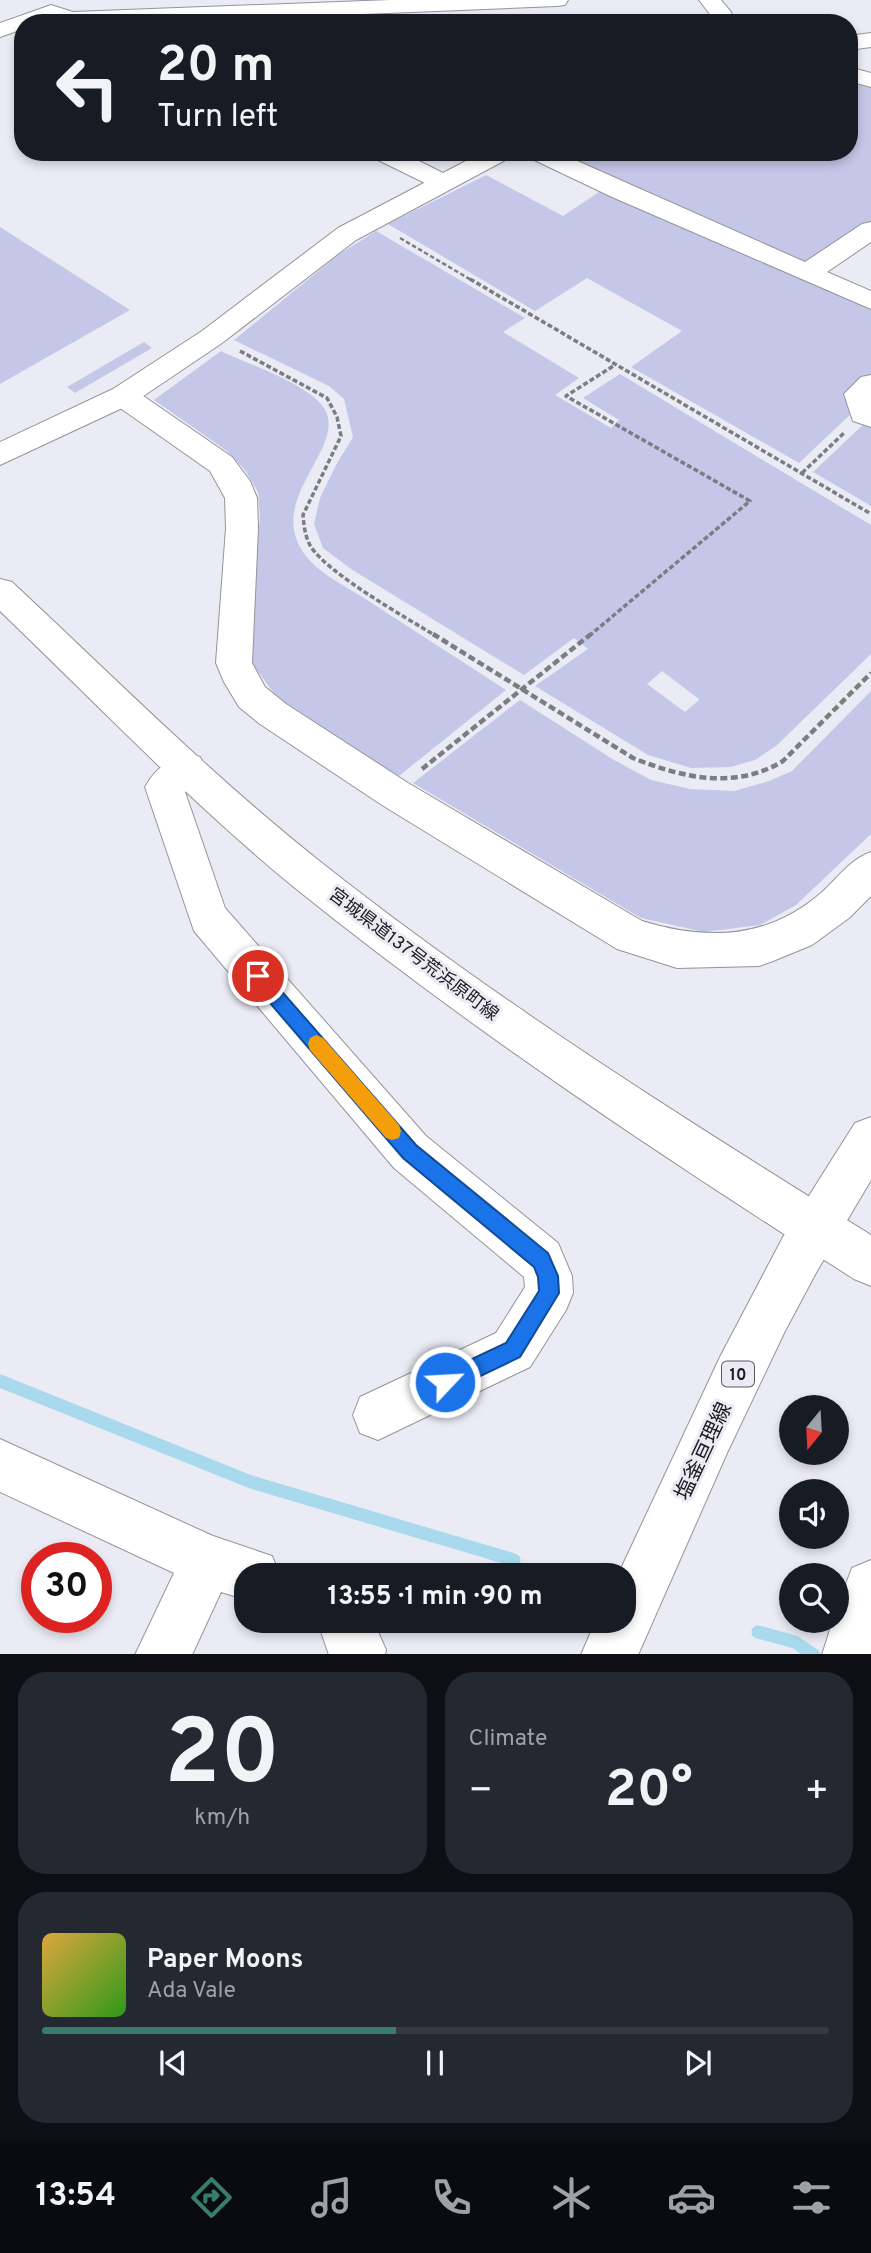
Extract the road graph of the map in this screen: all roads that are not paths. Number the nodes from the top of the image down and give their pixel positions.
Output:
1 (557, 0) edge
2 (710, 0) edge
3 (236, 14) edge
4 (721, 14) edge
5 (399, 161) edge
6 (484, 161) edge
7 (556, 161) edge
8 (442, 182) junction
9 (871, 230) edge
10 (809, 272) junction
11 (871, 301) edge
12 (871, 384) edge
13 (124, 396) junction
14 (860, 423) edge
15 (0, 455) edge
16 (0, 591) edge
17 (187, 768) junction
18 (871, 869) edge
19 (871, 1139) edge
20 (816, 1227) junction
21 (871, 1262) edge
22 (378, 1415) dead end
23 (0, 1465) edge
24 (230, 1568) edge
25 (636, 1596) edge
26 (350, 1633) edge
27 (619, 1633) edge
28 (163, 1654) edge
29 (357, 1654) edge
30 (609, 1654) edge

1 - 3 street
2 - 4 street
5 - 8 street
6 - 8 street
7 - 10 street
8 - 13 street
9 - 10 street
10 - 11 street
12 - 14 street
13 - 15 street
13 - 18 street
16 - 17 street, 宮城県道137号荒浜原町線
17 - 20 street, 宮城県道137号荒浜原町線
17 - 22 street
19 - 20 street, 塩釜亘理線 / 10
20 - 21 street, 宮城県道137号荒浜原町線
20 - 25 street, 塩釜亘理線 / 10
23 - 24 street
24 - 28 street
26 - 29 street
27 - 30 street, 塩釜亘理線 / 10

